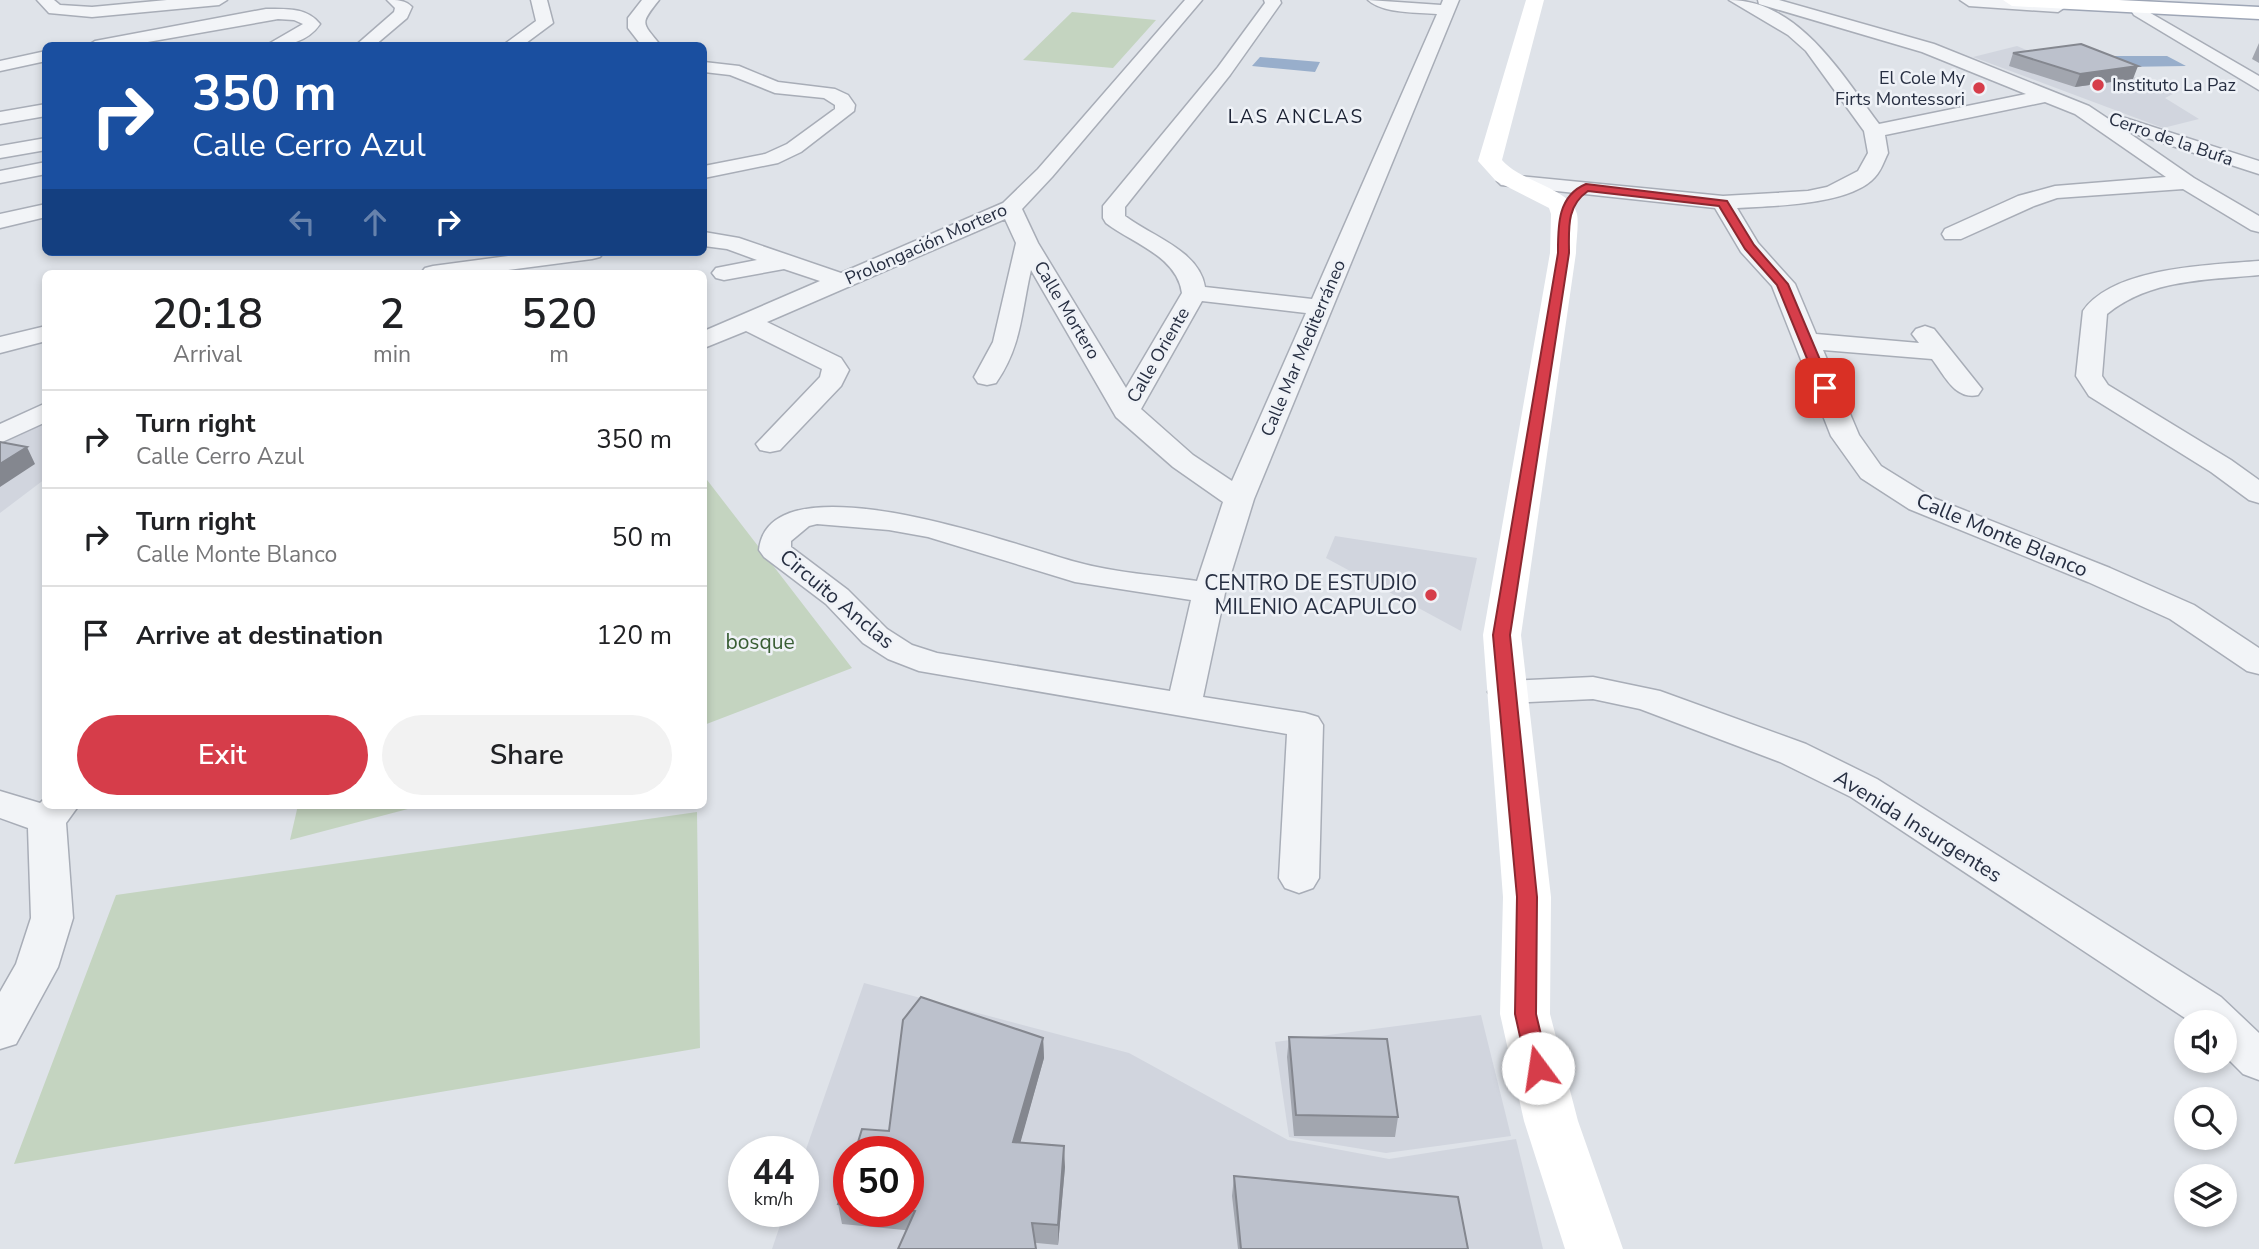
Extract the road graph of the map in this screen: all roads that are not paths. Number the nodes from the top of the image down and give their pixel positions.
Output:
1 (46, 0) edge
2 (219, 0) edge
3 (395, 0) edge
4 (539, 0) edge
5 (651, 0) edge
6 (1194, 0) edge
7 (1272, 0) edge
8 (1376, 0) edge
9 (1535, 0) edge
10 (1737, 0) edge
11 (1762, 0) edge
12 (1969, 0) edge
13 (2012, 0) edge
14 (2180, 0) edge
15 (2259, 3) edge
16 (1449, 5) edge
17 (2140, 12) junction
18 (2259, 15) edge
19 (116, 42) edge
20 (282, 42) edge
21 (368, 42) edge
22 (516, 42) edge
23 (648, 42) edge
24 (4, 47) dead end
25 (42, 50) edge
26 (42, 57) edge
27 (0, 66) edge
28 (707, 67) edge
29 (2259, 84) edge
30 (2045, 96) junction
31 (2082, 110) junction
32 (42, 111) edge
33 (0, 118) edge
34 (1874, 131) junction
35 (42, 145) edge
36 (0, 152) edge
37 (2259, 168) edge
38 (42, 169) edge
39 (707, 171) edge
40 (0, 177) edge
41 (1508, 181) junction
42 (2187, 182) junction
43 (1586, 187) junction
44 (1723, 203) junction
45 (1011, 208) junction
46 (42, 210) edge
47 (1564, 214) junction
48 (0, 221) edge
49 (2259, 225) edge
50 (1953, 234) dead end
51 (707, 239) edge
52 (1027, 243) junction
53 (562, 256) edge
54 (788, 261) junction
55 (2259, 268) edge
56 (456, 270) edge
57 (724, 273) dead end
58 (842, 281) junction
59 (1194, 293) junction
60 (1319, 307) junction
61 (745, 321) junction
62 (42, 334) edge
63 (707, 339) edge
64 (1806, 341) junction
65 (0, 345) edge
66 (987, 377) dead end
67 (1969, 389) dead end
68 (1126, 411) junction
69 (42, 413) edge
70 (0, 435) edge
71 (770, 444) dead end
72 (2259, 494) edge
73 (1239, 499) junction
74 (1209, 593) junction
75 (2259, 663) edge
76 (1506, 692) junction
77 (1184, 705) junction
78 (0, 804) edge
79 (53, 812) edge
80 (1298, 878) dead end
81 (2207, 1010) edge
82 (0, 1031) edge
83 (2237, 1040) edge
84 (2259, 1061) edge
85 (1594, 1249) edge

1 - 2 street
3 - 21 street
4 - 22 street
5 - 23 street
6 - 45 street, Prolongación Mortero
7 - 59 street, Calle Oriente
8 - 16 street
9 - 41 main road
10 - 34 street
11 - 30 street
12 - 17 street
13 - 18 main road
14 - 15 main road
16 - 60 street, Calle Mar Mediterráneo
17 - 18 street
17 - 29 street
19 - 20 street
24 - 25 street
26 - 27 street
28 - 39 street
30 - 31 street
30 - 34 street
31 - 37 street, Cerro de la Bufa
31 - 42 street
32 - 33 street
34 - 44 street
35 - 36 street
38 - 40 street
41 - 43 street
41 - 47 main road
42 - 49 street
42 - 50 street
43 - 44 street
43 - 47 street
44 - 64 street, Calle Monte Blanco
45 - 52 street, Calle Mortero
45 - 58 street, Prolongación Mortero
46 - 48 street
47 - 76 main road
51 - 54 street
52 - 66 street
52 - 68 street, Calle Mortero
53 - 56 street
54 - 57 street
54 - 58 street
55 - 72 street
58 - 61 street, Prolongación Mortero
59 - 60 street
59 - 68 street, Calle Oriente
60 - 73 street, Calle Mar Mediterráneo
61 - 63 street, Prolongación Mortero
61 - 71 street
62 - 65 street
64 - 67 street
64 - 75 street, Calle Monte Blanco
68 - 73 street, Calle Oriente
69 - 70 street
73 - 74 street, Calle Mar Mediterráneo
74 - 77 street, Calle Mar Mediterráneo
74 - 77 street, Circuito Anclas
76 - 81 street, Avenida Insurgentes
76 - 85 main road
77 - 80 street
78 - 79 street
79 - 82 street
83 - 84 street

